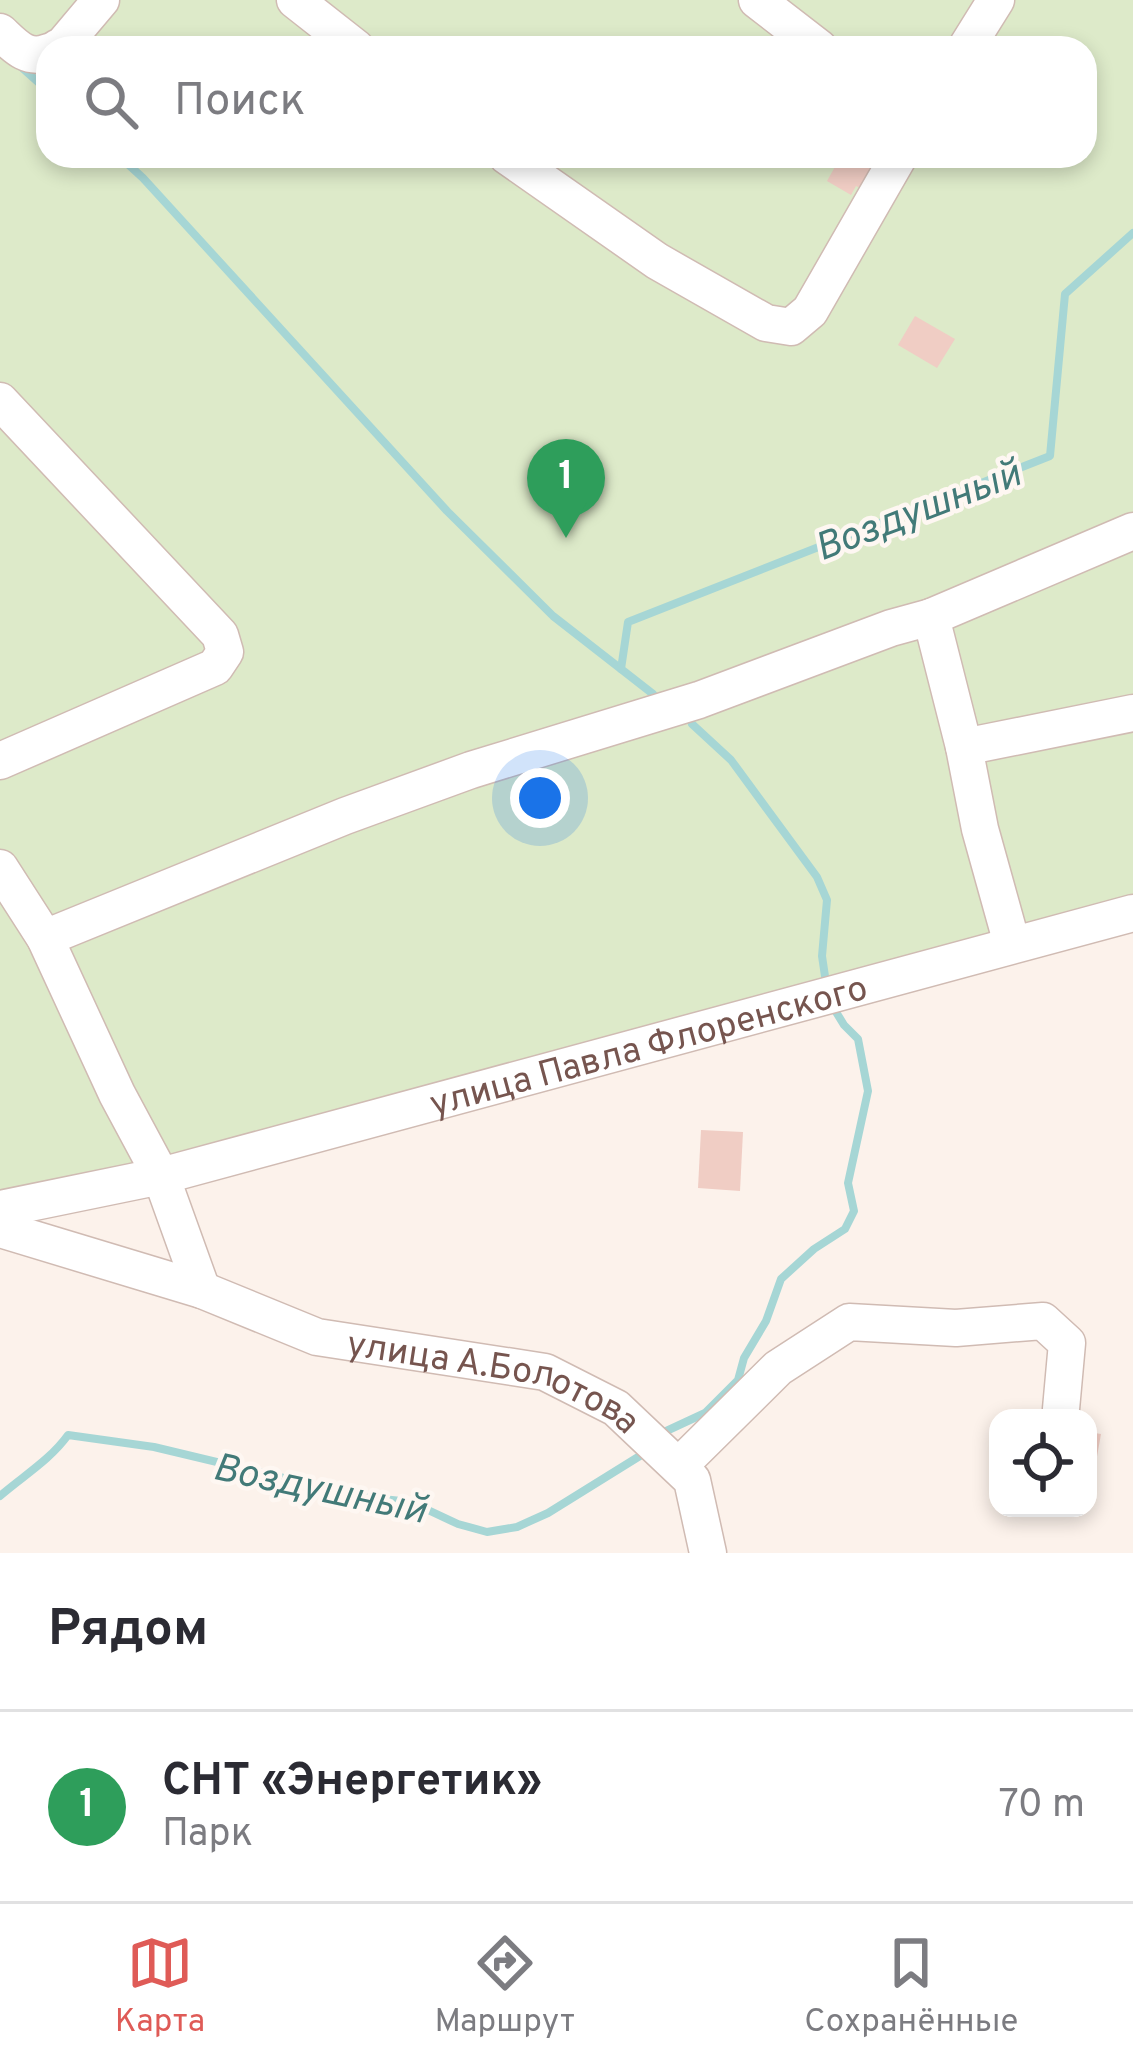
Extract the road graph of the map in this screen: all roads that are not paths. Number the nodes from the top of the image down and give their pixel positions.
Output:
1 (101, 0) edge
2 (296, 0) edge
3 (757, 0) edge
4 (996, 0) edge
5 (0, 32) edge
6 (71, 36) edge
7 (341, 36) edge
8 (803, 36) edge
9 (974, 36) edge
10 (36, 55) edge
11 (524, 168) edge
12 (892, 168) edge
13 (0, 401) edge
14 (1133, 531) edge
15 (931, 617) junction
16 (1133, 713) edge
17 (964, 747) junction
18 (0, 761) edge
19 (0, 868) edge
20 (1133, 913) edge
21 (45, 938) junction
22 (1012, 944) junction
23 (160, 1176) junction
24 (0, 1209) edge
25 (0, 1228) edge
26 (202, 1290) junction
27 (1061, 1409) dead end
28 (679, 1466) junction
29 (708, 1553) edge

1 - 6 street
2 - 7 street
3 - 8 street
4 - 9 street
5 - 10 street
11 - 12 street
13 - 18 street
14 - 15 street
15 - 17 street
15 - 21 street
16 - 17 street
17 - 22 street
19 - 21 street
20 - 22 street, улица Павла Флоренского
21 - 23 street
22 - 23 street, улица Павла Флоренского
23 - 24 street, улица Павла Флоренского
23 - 26 street
25 - 26 street
26 - 28 street, улица А.Болотова
27 - 28 street
28 - 29 street, улица А.Болотова

